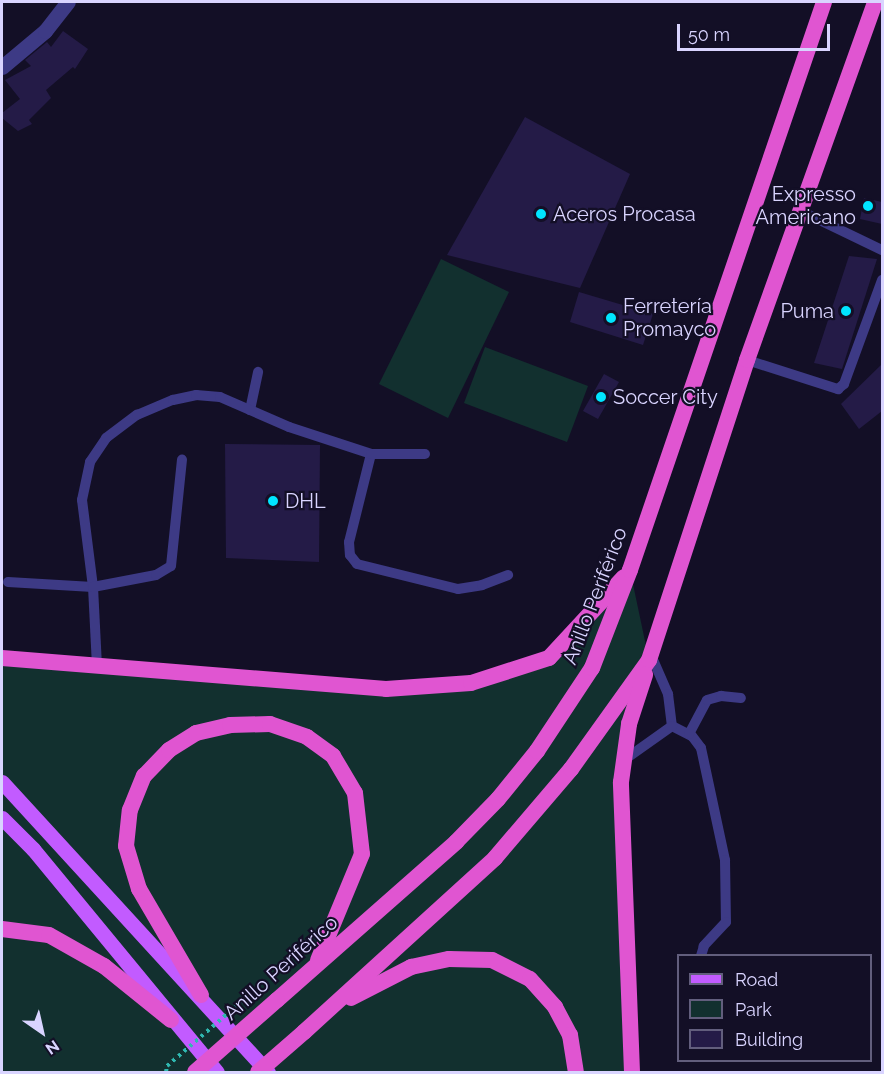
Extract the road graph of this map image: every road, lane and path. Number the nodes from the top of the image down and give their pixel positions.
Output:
1 (68, 2) edge
2 (824, 2) edge
3 (874, 2) edge
4 (2, 68) edge
5 (803, 212) junction
6 (882, 250) edge
7 (882, 280) edge
8 (747, 360) junction
9 (258, 372) dead end
10 (250, 410) junction
11 (371, 454) junction
12 (425, 454) dead end
13 (182, 460) dead end
14 (630, 570) junction
15 (508, 575) dead end
16 (8, 582) dead end
17 (93, 587) junction
18 (650, 657) junction
19 (2, 658) edge
20 (97, 666) junction
21 (741, 698) dead end
22 (672, 726) junction
23 (689, 734) junction
24 (624, 760) junction
25 (2, 782) edge
26 (2, 818) edge
27 (2, 929) edge
28 (702, 954) edge
29 (316, 965) junction
30 (257, 988) dead end
31 (201, 995) junction
32 (329, 1010) junction
33 (171, 1020) junction
34 (166, 1072) edge
35 (195, 1072) edge
36 (217, 1072) edge
37 (258, 1072) edge
38 (268, 1072) edge
39 (576, 1072) edge
40 (632, 1072) edge

1 - 4 street
2 - 14 highway, Anillo Periférico
3 - 5 highway
5 - 6 lane
5 - 8 highway
7 - 8 lane
8 - 18 highway
9 - 10 lane
10 - 11 lane
10 - 17 lane
11 - 12 lane
11 - 15 lane
13 - 17 lane
14 - 20 highway
14 - 29 highway, Anillo Periférico
16 - 17 lane
17 - 20 lane
18 - 22 lane
18 - 24 highway
18 - 32 highway
19 - 20 highway
21 - 23 lane
22 - 23 lane
22 - 24 lane
23 - 28 lane
24 - 40 highway
25 - 31 main road
26 - 33 main road
27 - 33 highway
29 - 31 highway
29 - 35 highway, Anillo Periférico, bridge
30 - 34 path, bridge
31 - 38 main road
32 - 37 highway, bridge
32 - 39 highway
33 - 36 main road

